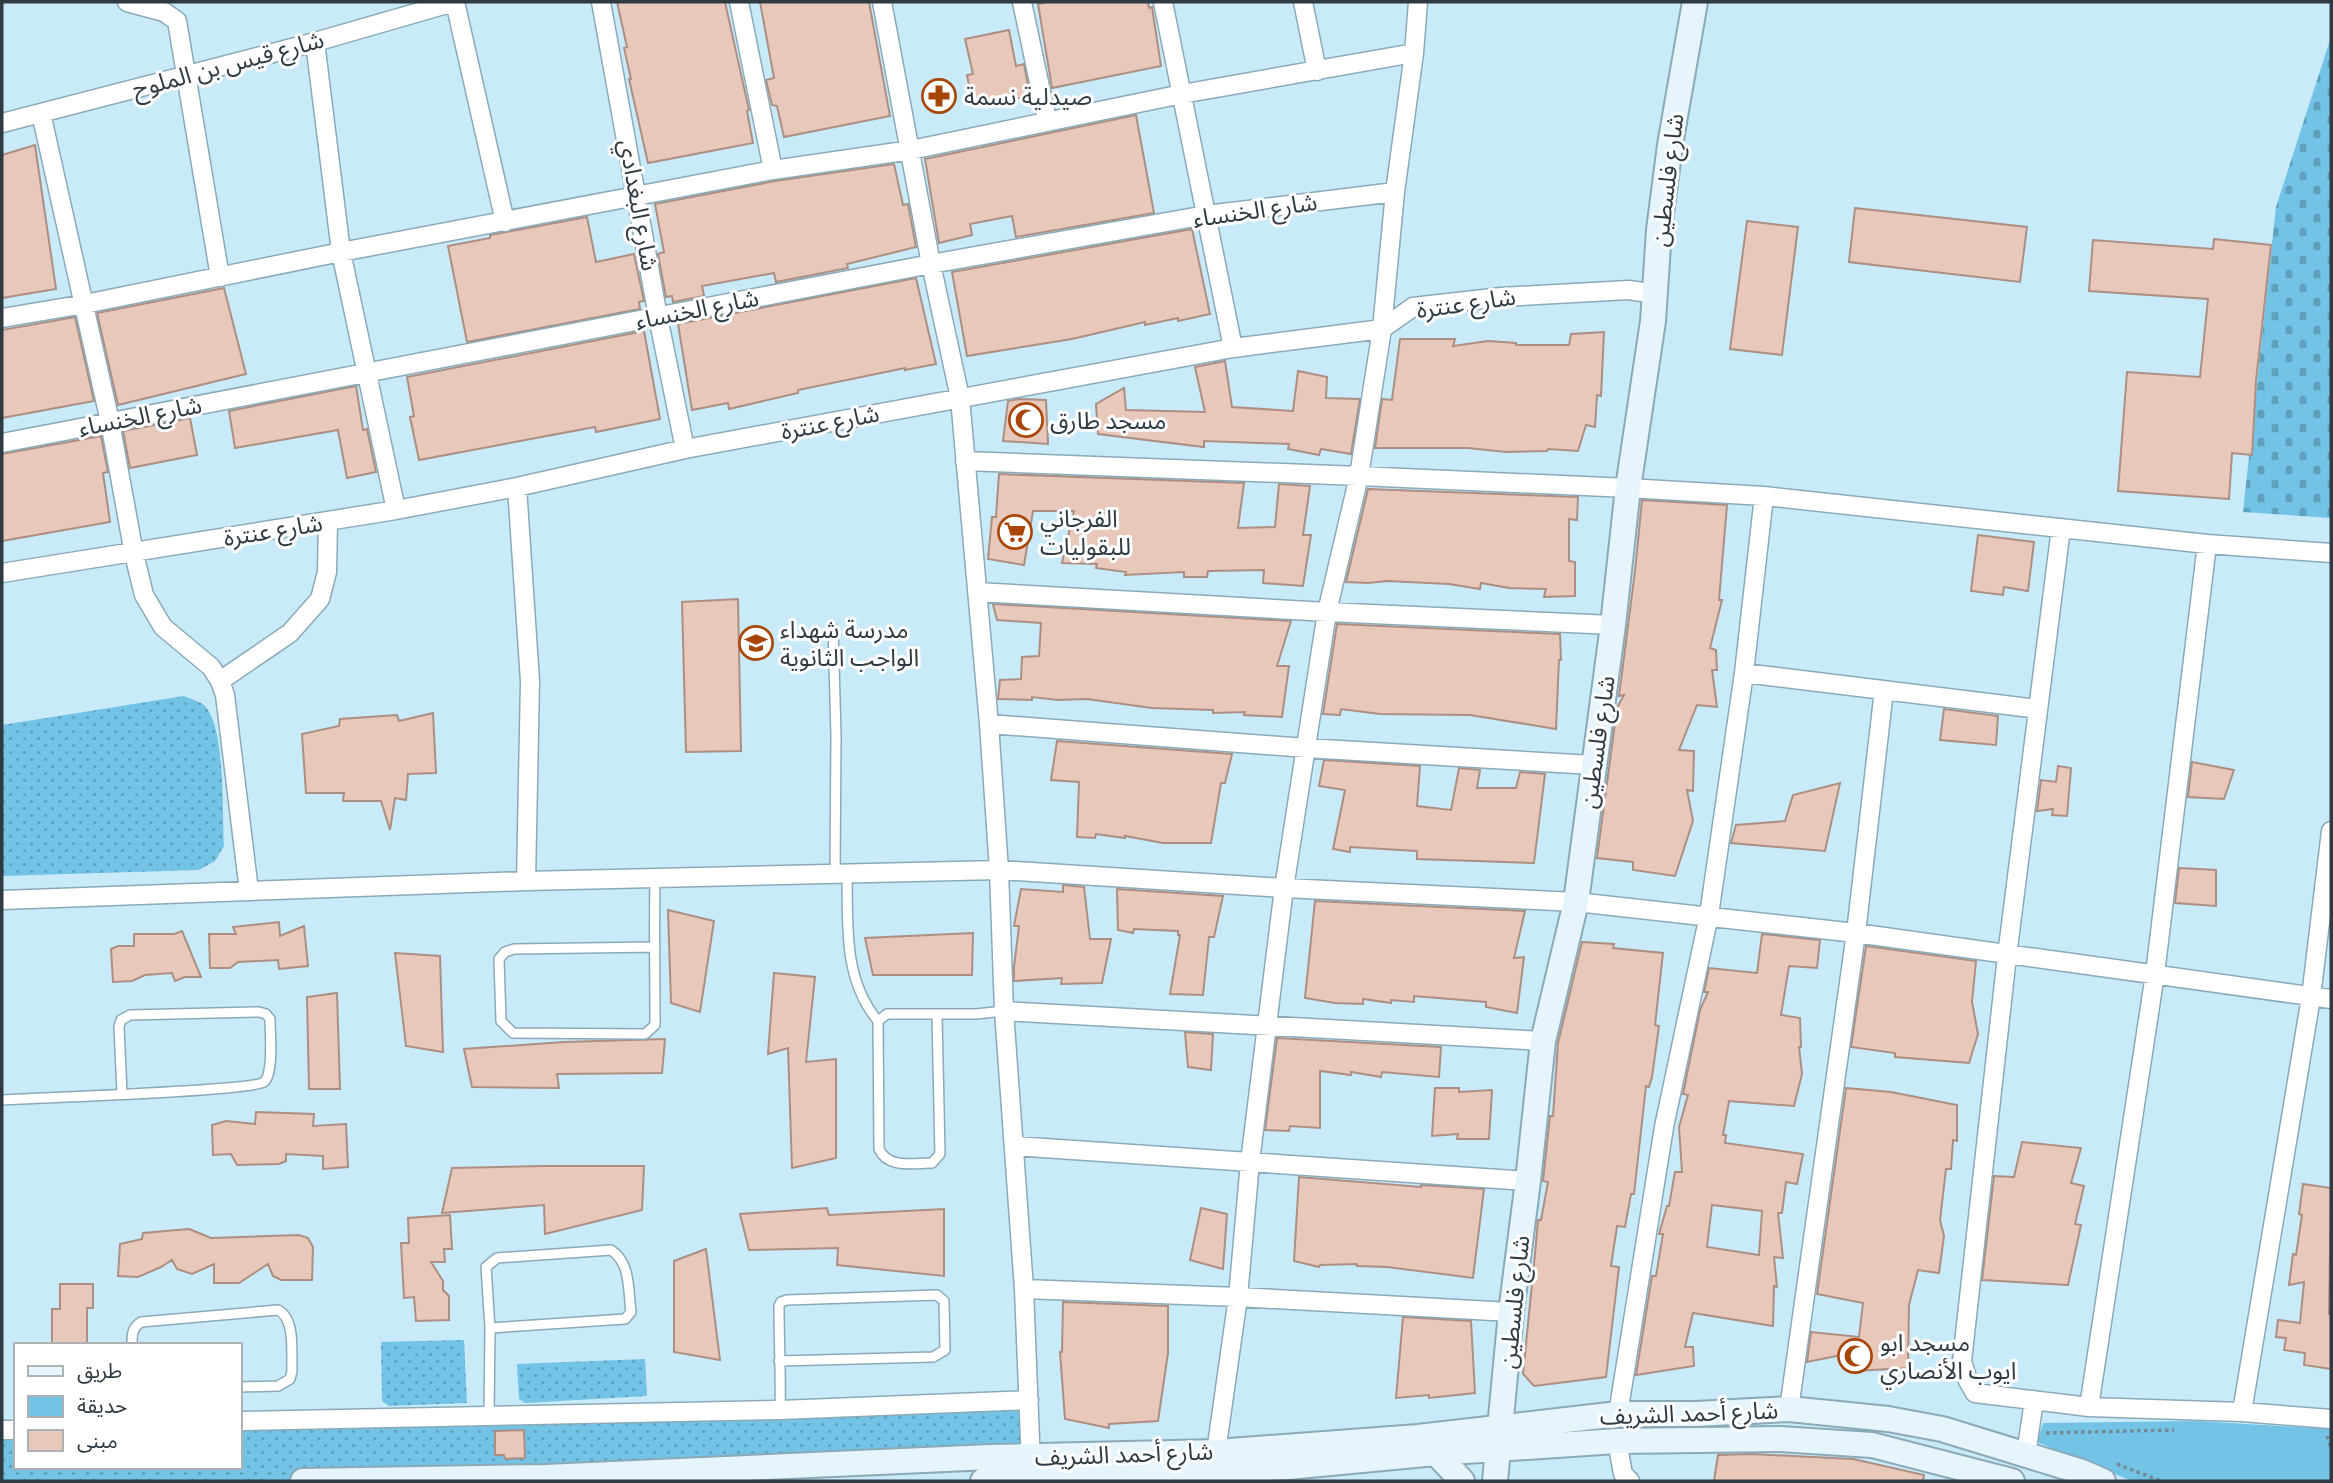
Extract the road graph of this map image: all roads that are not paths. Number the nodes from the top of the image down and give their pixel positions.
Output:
1 (127, 2) edge
2 (454, 2) edge
3 (601, 2) edge
4 (740, 2) edge
5 (881, 2) edge
6 (1022, 2) edge
7 (1163, 2) edge
8 (1303, 2) edge
9 (1418, 2) edge
10 (1695, 2) edge
11 (315, 41) junction
12 (1415, 53) junction
13 (1317, 71) junction
14 (187, 75) junction
15 (1182, 94) junction
16 (41, 113) junction
17 (1047, 120) junction
18 (2, 123) edge
19 (911, 150) junction
20 (773, 170) junction
21 (1395, 192) junction
22 (638, 196) junction
23 (1206, 215) junction
24 (505, 222) junction
25 (341, 252) junction
26 (931, 264) junction
27 (220, 277) junction
28 (1655, 294) junction
29 (85, 304) junction
30 (658, 317) junction
31 (2, 318) edge
32 (1382, 329) junction
33 (1233, 348) junction
34 (367, 373) junction
35 (960, 398) junction
36 (110, 422) junction
37 (2, 443) edge
38 (685, 449) junction
39 (965, 461) junction
40 (1359, 475) junction
41 (517, 487) junction
42 (1628, 488) junction
43 (1764, 496) junction
44 (396, 510) junction
45 (328, 522) junction
46 (2061, 528) junction
47 (2207, 544) junction
48 (2331, 553) edge
49 (134, 554) junction
50 (2, 573) edge
51 (977, 592) junction
52 (1327, 612) junction
53 (1613, 625) junction
54 (833, 628) dead end
55 (1744, 673) junction
56 (220, 681) junction
57 (1884, 690) junction
58 (2038, 709) junction
59 (989, 724) junction
60 (1306, 748) junction
61 (1593, 765) junction
62 (2331, 831) edge
63 (999, 870) junction
64 (841, 875) junction
65 (655, 878) junction
66 (526, 881) junction
67 (1284, 888) junction
68 (249, 891) junction
69 (2, 900) edge
70 (1576, 902) junction
71 (1709, 915) junction
72 (1856, 933) junction
73 (655, 947) junction
74 (2007, 956) junction
75 (2155, 974) junction
76 (2311, 997) junction
77 (2331, 999) edge
78 (1004, 1011) junction
79 (937, 1015) junction
80 (878, 1021) junction
81 (1269, 1024) junction
82 (1542, 1041) junction
83 (122, 1093) junction
84 (2, 1100) edge
85 (1014, 1146) junction
86 (1250, 1162) junction
87 (1528, 1181) junction
88 (1024, 1289) junction
89 (1238, 1297) junction
90 (1511, 1312) junction
91 (490, 1328) junction
92 (132, 1343) edge
93 (779, 1361) junction
94 (242, 1387) edge
95 (1029, 1400) junction
96 (2034, 1400) junction
97 (2089, 1407) junction
98 (1789, 1409) junction
99 (780, 1410) junction
100 (2242, 1412) junction
101 (1618, 1414) junction
102 (489, 1416) junction
103 (242, 1421) edge
104 (2329, 1426) edge
105 (1499, 1438) junction
106 (1617, 1441) junction
107 (1436, 1454) junction
108 (2026, 1455) junction
109 (1217, 1462) junction
110 (1031, 1468) junction
111 (380, 1480) edge
112 (303, 1481) edge
113 (983, 1481) edge
114 (1462, 1481) edge
115 (1495, 1481) edge
116 (1630, 1481) edge
117 (2011, 1481) edge
118 (2103, 1481) edge

1 - 14 street
2 - 11 street, شارع قيس بن الملوح
2 - 24 street
3 - 22 street, شارع البغدادي
4 - 20 street
5 - 19 street
6 - 17 street
7 - 15 street
8 - 13 street
9 - 12 street
10 - 28 street, شارع فلسطين
11 - 14 street, شارع قيس بن الملوح
11 - 25 street
12 - 13 street
12 - 21 street
13 - 15 street
14 - 16 street, شارع قيس بن الملوح
14 - 27 street
15 - 17 street
15 - 23 street
16 - 18 street, شارع قيس بن الملوح
16 - 29 street
17 - 19 street
19 - 20 street
19 - 26 street
20 - 22 street
21 - 23 street, شارع الخنساء
21 - 32 street
22 - 24 street
22 - 30 street, شارع البغدادي
23 - 26 street, شارع الخنساء
23 - 33 street
24 - 25 street
25 - 27 street
25 - 34 street
26 - 30 street, شارع الخنساء
26 - 35 street
27 - 29 street
28 - 32 street, شارع عنترة
28 - 42 street, شارع فلسطين
29 - 31 street
29 - 36 street
30 - 34 street, شارع الخنساء
30 - 38 street, شارع البغدادي
32 - 33 street, شارع عنترة
32 - 40 street
33 - 35 street, شارع عنترة
34 - 36 street, شارع الخنساء
34 - 44 street
35 - 38 street, شارع عنترة
35 - 39 street
36 - 37 street, شارع الخنساء
36 - 49 street
38 - 41 street, شارع عنترة
39 - 40 street
39 - 51 street
40 - 42 street
40 - 52 street
41 - 44 street, شارع عنترة
41 - 66 street
42 - 43 street
42 - 53 street, شارع فلسطين
43 - 46 street
43 - 55 street
44 - 45 street, شارع عنترة
45 - 49 street, شارع عنترة
45 - 56 street
46 - 47 street
46 - 58 street
47 - 48 street
47 - 75 street
49 - 50 street, شارع عنترة
49 - 56 street
51 - 52 street
51 - 59 street
52 - 53 street
52 - 60 street
53 - 61 street, شارع فلسطين
54 - 64 lane
55 - 57 street
55 - 71 street
56 - 68 street
57 - 58 street
57 - 72 street
58 - 74 street
59 - 60 street
59 - 63 street
60 - 61 street
60 - 67 street
61 - 70 street, شارع فلسطين
62 - 76 street
63 - 64 street
63 - 67 street
63 - 78 street
64 - 65 street
64 - 80 lane
65 - 66 street
65 - 73 lane
66 - 68 street
67 - 70 street
67 - 81 street
68 - 69 street
70 - 71 street
70 - 82 street, شارع فلسطين
71 - 72 street
71 - 101 street
72 - 74 street
72 - 98 street
73 - 73 lane
74 - 75 street
74 - 96 street
75 - 76 street
75 - 97 street
76 - 77 street
76 - 100 street
78 - 79 lane
78 - 81 street
78 - 85 street
79 - 80 lane
79 - 80 lane
81 - 82 street
81 - 86 street
82 - 87 street, شارع فلسطين
83 - 83 lane
83 - 84 lane
85 - 86 street
85 - 88 street
86 - 87 street
86 - 89 street
87 - 90 street, شارع فلسطين
88 - 89 street
88 - 95 street
89 - 90 street
89 - 109 street
90 - 105 street, شارع فلسطين
91 - 91 lane
91 - 102 lane
92 - 94 lane
93 - 93 lane
93 - 99 lane
95 - 99 street
95 - 110 street
96 - 97 street
96 - 108 street
97 - 100 street
98 - 101 street, شارع أحمد الشريف
98 - 108 street, شارع أحمد الشريف
99 - 102 street
100 - 104 street
101 - 105 street, شارع أحمد الشريف
102 - 103 street
105 - 106 street, شارع أحمد الشريف
105 - 107 street, شارع أحمد الشريف
105 - 109 street, شارع أحمد الشريف
105 - 115 street, شارع فلسطين
106 - 116 street
106 - 117 street, شارع أحمد الشريف
107 - 109 street, شارع أحمد الشريف
107 - 114 street
108 - 118 street, شارع أحمد الشريف
109 - 110 street, شارع أحمد الشريف
110 - 111 street, شارع أحمد الشريف
110 - 113 street, شارع أحمد الشريف
111 - 112 street, شارع أحمد الشريف

